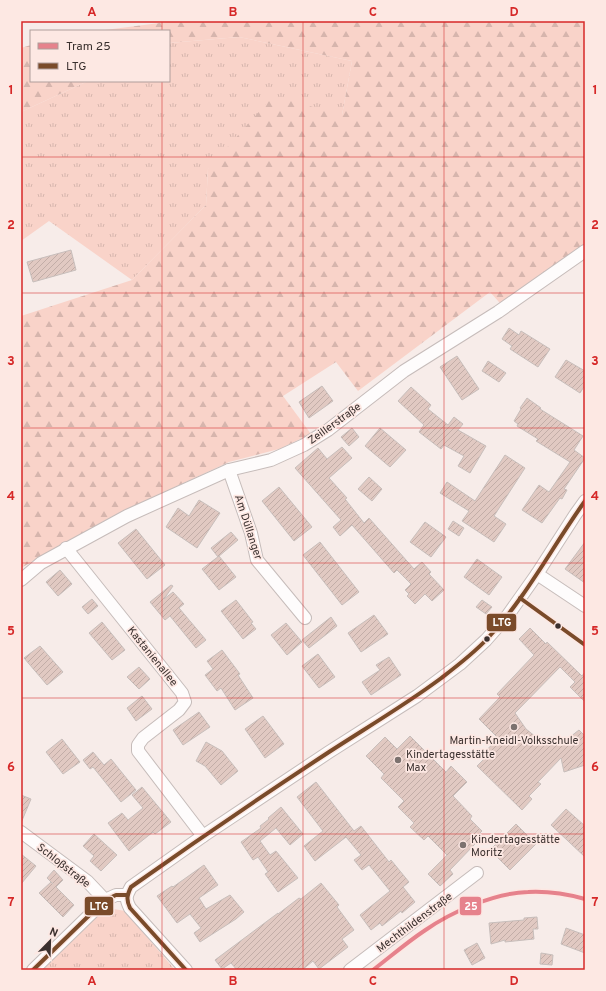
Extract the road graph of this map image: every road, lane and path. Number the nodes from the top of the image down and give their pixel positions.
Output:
1 (585, 251) edge
2 (229, 470) junction
3 (585, 501) edge
4 (66, 548) junction
5 (537, 574) junction
6 (21, 580) edge
7 (585, 606) edge
8 (305, 618) dead end
9 (21, 832) edge
10 (203, 836) junction
11 (477, 873) dead end
12 (127, 895) junction
13 (105, 900) junction
14 (33, 970) edge
15 (186, 970) edge
16 (350, 970) edge

1 - 2 street, Zeillerstraße
2 - 4 street, Zeillerstraße
2 - 8 street, Am Düllanger
3 - 5 street
4 - 6 street, Zeillerstraße
4 - 10 street, Kastanienallee
5 - 7 street
5 - 10 street
9 - 13 street, Schloßstraße
10 - 12 street
11 - 16 street, Mechthildenstraße
12 - 13 street
12 - 15 street
13 - 14 street

